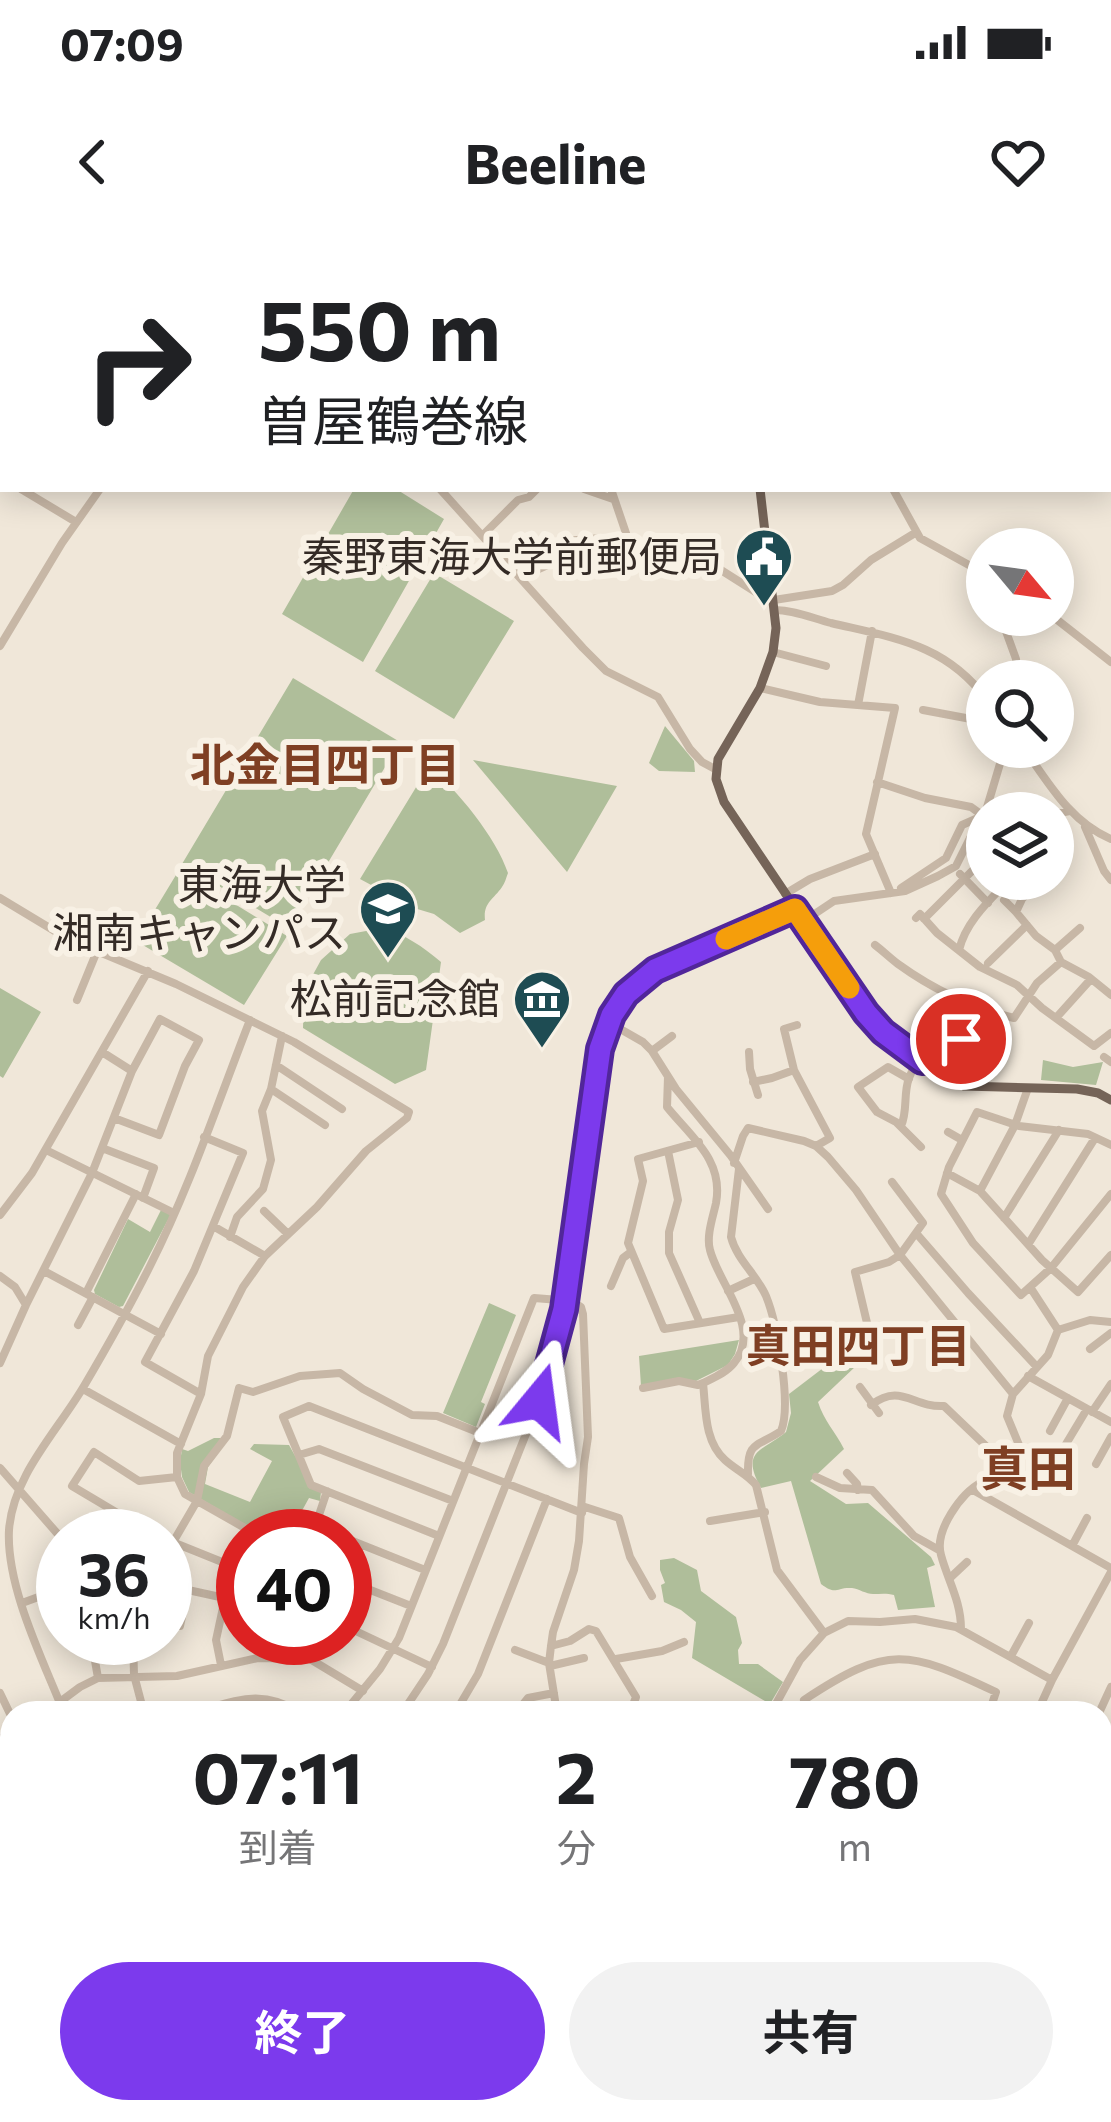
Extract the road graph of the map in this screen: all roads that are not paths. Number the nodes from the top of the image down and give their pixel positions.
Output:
1 (26, 492) edge
2 (98, 492) edge
3 (443, 492) edge
4 (534, 492) edge
5 (760, 492) edge
6 (894, 492) edge
7 (613, 494) edge
8 (76, 522) junction
9 (915, 533) junction
10 (483, 535) junction
11 (625, 536) junction
12 (966, 563) edge
13 (521, 577) junction
14 (775, 605) junction
15 (872, 631) junction
16 (1074, 633) edge
17 (0, 646) edge
18 (772, 652) junction
19 (1111, 662) edge
20 (826, 666) dead end
21 (966, 674) edge
22 (760, 688) junction
23 (859, 705) junction
24 (923, 710) dead end
25 (966, 718) edge
26 (716, 769) junction
27 (877, 782) junction
28 (966, 806) edge
29 (1074, 816) edge
30 (966, 823) edge
31 (1084, 826) junction
32 (1111, 839) edge
33 (966, 845) edge
34 (875, 854) junction
35 (966, 873) edge
36 (962, 876) junction
37 (1111, 880) edge
38 (898, 893) junction
39 (785, 894) junction
40 (0, 898) edge
41 (991, 900) edge
42 (1004, 900) dead end
43 (1022, 900) edge
44 (988, 903) junction
45 (795, 909) junction
46 (1016, 912) junction
47 (804, 921) junction
48 (1027, 925) junction
49 (1080, 928) dead end
50 (875, 945) dead end
51 (1055, 950) junction
52 (97, 951) junction
53 (959, 951) junction
54 (1061, 962) junction
55 (988, 963) dead end
56 (148, 971) junction
57 (1091, 979) junction
58 (1028, 994) junction
59 (1111, 995) edge
60 (76, 1000) dead end
61 (1056, 1018) junction
62 (250, 1020) junction
63 (608, 1022) junction
64 (797, 1025) dead end
65 (1111, 1033) edge
66 (282, 1036) junction
67 (671, 1036) dead end
68 (961, 1039) dead end
69 (652, 1051) junction
70 (102, 1052) junction
71 (748, 1052) dead end
72 (922, 1061) junction
73 (276, 1065) junction
74 (794, 1070) junction
75 (132, 1071) junction
76 (668, 1077) junction
77 (909, 1078) junction
78 (753, 1082) junction
79 (1028, 1088) junction
80 (271, 1089) junction
81 (758, 1095) dead end
82 (1111, 1100) edge
83 (342, 1109) dead end
84 (114, 1118) junction
85 (325, 1125) dead end
86 (1015, 1125) junction
87 (901, 1126) junction
88 (1059, 1130) junction
89 (948, 1132) dead end
90 (204, 1137) junction
91 (1095, 1138) junction
92 (962, 1140) junction
93 (699, 1142) junction
94 (1111, 1145) edge
95 (816, 1146) junction
96 (921, 1147) dead end
97 (102, 1148) junction
98 (46, 1150) junction
99 (668, 1151) junction
100 (737, 1166) junction
101 (92, 1173) junction
102 (947, 1173) junction
103 (892, 1182) dead end
104 (980, 1191) junction
105 (1111, 1193) edge
106 (140, 1196) junction
107 (768, 1209) dead end
108 (264, 1211) dead end
109 (290, 1211) dead end
110 (174, 1213) junction
111 (0, 1215) edge
112 (1004, 1218) junction
113 (302, 1222) junction
114 (213, 1226) junction
115 (916, 1232) junction
116 (287, 1234) junction
117 (230, 1237) junction
118 (1028, 1244) junction
119 (631, 1252) junction
120 (900, 1255) junction
121 (1111, 1255) edge
122 (265, 1256) junction
123 (1051, 1268) junction
124 (44, 1271) junction
125 (0, 1276) edge
126 (754, 1279) junction
127 (611, 1286) dead end
128 (1030, 1287) junction
129 (728, 1291) junction
130 (89, 1295) junction
131 (566, 1300) junction
132 (26, 1305) junction
133 (124, 1314) junction
134 (739, 1317) junction
135 (1111, 1322) edge
136 (700, 1323) junction
137 (78, 1325) dead end
138 (1058, 1330) junction
139 (1111, 1333) edge
140 (161, 1334) junction
141 (1090, 1349) dead end
142 (876, 1360) dead end
143 (0, 1363) edge
144 (1037, 1366) junction
145 (1028, 1376) junction
146 (703, 1383) junction
147 (1111, 1384) edge
148 (860, 1387) dead end
149 (643, 1388) dead end
150 (83, 1389) junction
151 (201, 1394) junction
152 (1013, 1394) junction
153 (1068, 1398) junction
154 (1090, 1410) junction
155 (1111, 1422) edge
156 (1050, 1431) dead end
157 (480, 1433) junction
158 (1111, 1437) edge
159 (181, 1444) junction
160 (299, 1455) junction
161 (1062, 1455) dead end
162 (1100, 1460) dead end
163 (0, 1468) edge
164 (466, 1468) junction
165 (1012, 1471) junction
166 (848, 1473) dead end
167 (748, 1474) junction
168 (177, 1477) junction
169 (816, 1477) dead end
170 (507, 1483) junction
171 (19, 1489) junction
172 (859, 1490) junction
173 (973, 1490) junction
174 (327, 1491) junction
175 (547, 1499) junction
176 (197, 1501) junction
177 (453, 1501) junction
178 (36, 1509) edge
179 (111, 1509) edge
180 (191, 1509) edge
181 (321, 1509) edge
182 (582, 1510) junction
183 (216, 1512) edge
184 (764, 1512) junction
185 (1087, 1519) dead end
186 (710, 1521) dead end
187 (439, 1536) junction
188 (1072, 1546) junction
189 (372, 1550) edge
190 (939, 1550) junction
191 (4, 1560) edge
192 (968, 1562) dead end
193 (425, 1570) junction
194 (1111, 1570) edge
195 (951, 1577) junction
196 (372, 1590) edge
197 (652, 1596) dead end
198 (36, 1599) edge
199 (22, 1604) junction
200 (411, 1606) junction
201 (1029, 1624) dead end
202 (961, 1629) junction
203 (824, 1633) junction
204 (372, 1639) edge
205 (684, 1642) dead end
206 (551, 1646) junction
207 (393, 1648) junction
208 (515, 1650) dead end
209 (1011, 1656) junction
210 (616, 1660) junction
211 (579, 1662) dead end
212 (96, 1665) edge
213 (134, 1665) edge
214 (221, 1665) edge
215 (320, 1665) edge
216 (550, 1665) junction
217 (432, 1667) junction
218 (134, 1675) junction
219 (98, 1678) junction
220 (1052, 1680) junction
221 (363, 1690) junction
222 (554, 1694) junction
223 (59, 1701) edge
224 (61, 1701) edge
225 (141, 1701) edge
226 (237, 1701) edge
227 (281, 1701) edge
228 (354, 1701) edge
229 (410, 1701) edge
230 (464, 1701) edge
231 (526, 1701) edge
232 (555, 1701) edge
233 (636, 1701) edge
234 (778, 1701) edge
235 (805, 1701) edge
236 (993, 1701) edge
237 (1042, 1701) edge
238 (0, 1930) edge
239 (0, 1954) edge

1 - 8 street
2 - 8 street
3 - 10 street
4 - 10 street
5 - 14 main road
6 - 9 street
7 - 11 street
8 - 17 street
9 - 12 street
9 - 14 street
10 - 13 street
11 - 13 street
11 - 14 street
13 - 26 street
14 - 15 street
14 - 18 main road
15 - 21 street
15 - 23 street
16 - 19 street
18 - 20 street
18 - 22 main road
22 - 23 street
22 - 26 main road
23 - 27 street
24 - 25 street
26 - 39 main road
27 - 28 street
27 - 34 street
29 - 31 street
30 - 38 street
31 - 32 street
31 - 37 street
33 - 38 street
34 - 38 street
34 - 39 street
35 - 36 street
36 - 44 street
36 - 53 street
38 - 47 street
39 - 45 main road
40 - 52 street
41 - 44 street
42 - 46 street
43 - 46 street
44 - 53 street
45 - 47 main road
45 - 63 street
46 - 48 street
47 - 72 main road
48 - 51 street
48 - 55 street
49 - 51 street
50 - 58 street
51 - 54 street
52 - 56 street
52 - 60 street
53 - 58 street
54 - 57 street
54 - 58 street
56 - 62 street
56 - 70 street
57 - 59 street
57 - 61 street
58 - 61 street
61 - 65 street
62 - 66 street
62 - 90 street
63 - 69 street
63 - 131 street
64 - 74 street
66 - 73 street
66 - 113 street
67 - 69 street
68 - 72 street
69 - 76 street
70 - 75 street
70 - 98 street
71 - 78 street
72 - 77 street
72 - 79 main road
73 - 80 street
73 - 83 street
74 - 78 street
74 - 95 street
75 - 84 street
75 - 84 street
76 - 93 street
76 - 100 street
77 - 87 street
77 - 87 street
78 - 81 street
79 - 82 main road
79 - 86 street
80 - 85 street
80 - 117 street
84 - 97 street
86 - 88 street
86 - 92 street
86 - 104 street
87 - 96 street
88 - 91 street
88 - 112 street
89 - 92 street
90 - 110 street
90 - 114 street
91 - 94 street
91 - 118 street
92 - 102 street
93 - 99 street
93 - 129 street
95 - 100 street
95 - 120 street
97 - 101 street
97 - 106 street
98 - 101 street
98 - 111 street
99 - 119 street
99 - 136 street
100 - 107 street
100 - 126 street
101 - 106 street
101 - 124 street
102 - 104 street
102 - 128 street
103 - 115 street
104 - 112 street
105 - 123 street
106 - 110 street
106 - 130 street
108 - 116 street
109 - 113 street
110 - 133 street
112 - 118 street
113 - 116 street
114 - 117 street
114 - 140 street
115 - 120 street
115 - 144 street
116 - 122 street
117 - 122 street
118 - 123 street
119 - 127 street
119 - 136 street
120 - 142 street
120 - 152 street
121 - 123 street
122 - 151 street
123 - 128 street
124 - 130 street
124 - 132 street
125 - 132 street
126 - 129 street
126 - 167 street
128 - 138 street
129 - 134 street
130 - 133 street
130 - 137 street
131 - 157 street
131 - 170 street
131 - 182 street
132 - 143 street
133 - 140 street
133 - 150 street
134 - 136 street
134 - 146 street
135 - 138 street
138 - 144 street
139 - 141 street
140 - 151 street
144 - 145 street
145 - 152 street
145 - 153 street
146 - 149 street
146 - 167 street
147 - 154 street
148 - 165 street
150 - 159 street
150 - 171 street
151 - 159 street
152 - 165 street
153 - 154 street
153 - 156 street
154 - 155 street
154 - 161 street
157 - 164 street
157 - 176 street
158 - 162 street
159 - 168 street
160 - 164 street
160 - 174 street
160 - 177 street
163 - 171 street
164 - 170 street
164 - 177 street
165 - 173 street
166 - 172 street
167 - 184 street
168 - 176 street
168 - 179 street
169 - 172 street
170 - 175 street
170 - 217 street
171 - 178 street
171 - 191 street
172 - 190 street
173 - 188 street
173 - 190 street
174 - 181 street
174 - 187 street
175 - 182 street
175 - 230 street
176 - 180 street
176 - 183 street
177 - 187 street
182 - 197 street
182 - 206 street
184 - 186 street
184 - 203 street
185 - 188 street
187 - 193 street
188 - 194 street
189 - 193 street
190 - 195 street
191 - 199 street
192 - 195 street
193 - 200 street
194 - 220 street
195 - 202 street
196 - 200 street
198 - 199 street
199 - 223 street
200 - 207 street
201 - 209 street
202 - 203 street
202 - 209 street
203 - 234 street
204 - 207 street
205 - 210 street
206 - 210 street
206 - 216 street
207 - 217 street
207 - 221 street
208 - 216 street
209 - 220 street
210 - 233 street
211 - 216 street
212 - 219 street
213 - 218 street
214 - 218 street
215 - 221 street
216 - 222 street
217 - 229 street
218 - 219 street
218 - 225 street
219 - 224 street
220 - 237 street
221 - 228 street
222 - 231 street
222 - 232 street
226 - 227 street
235 - 236 street
238 - 239 street

